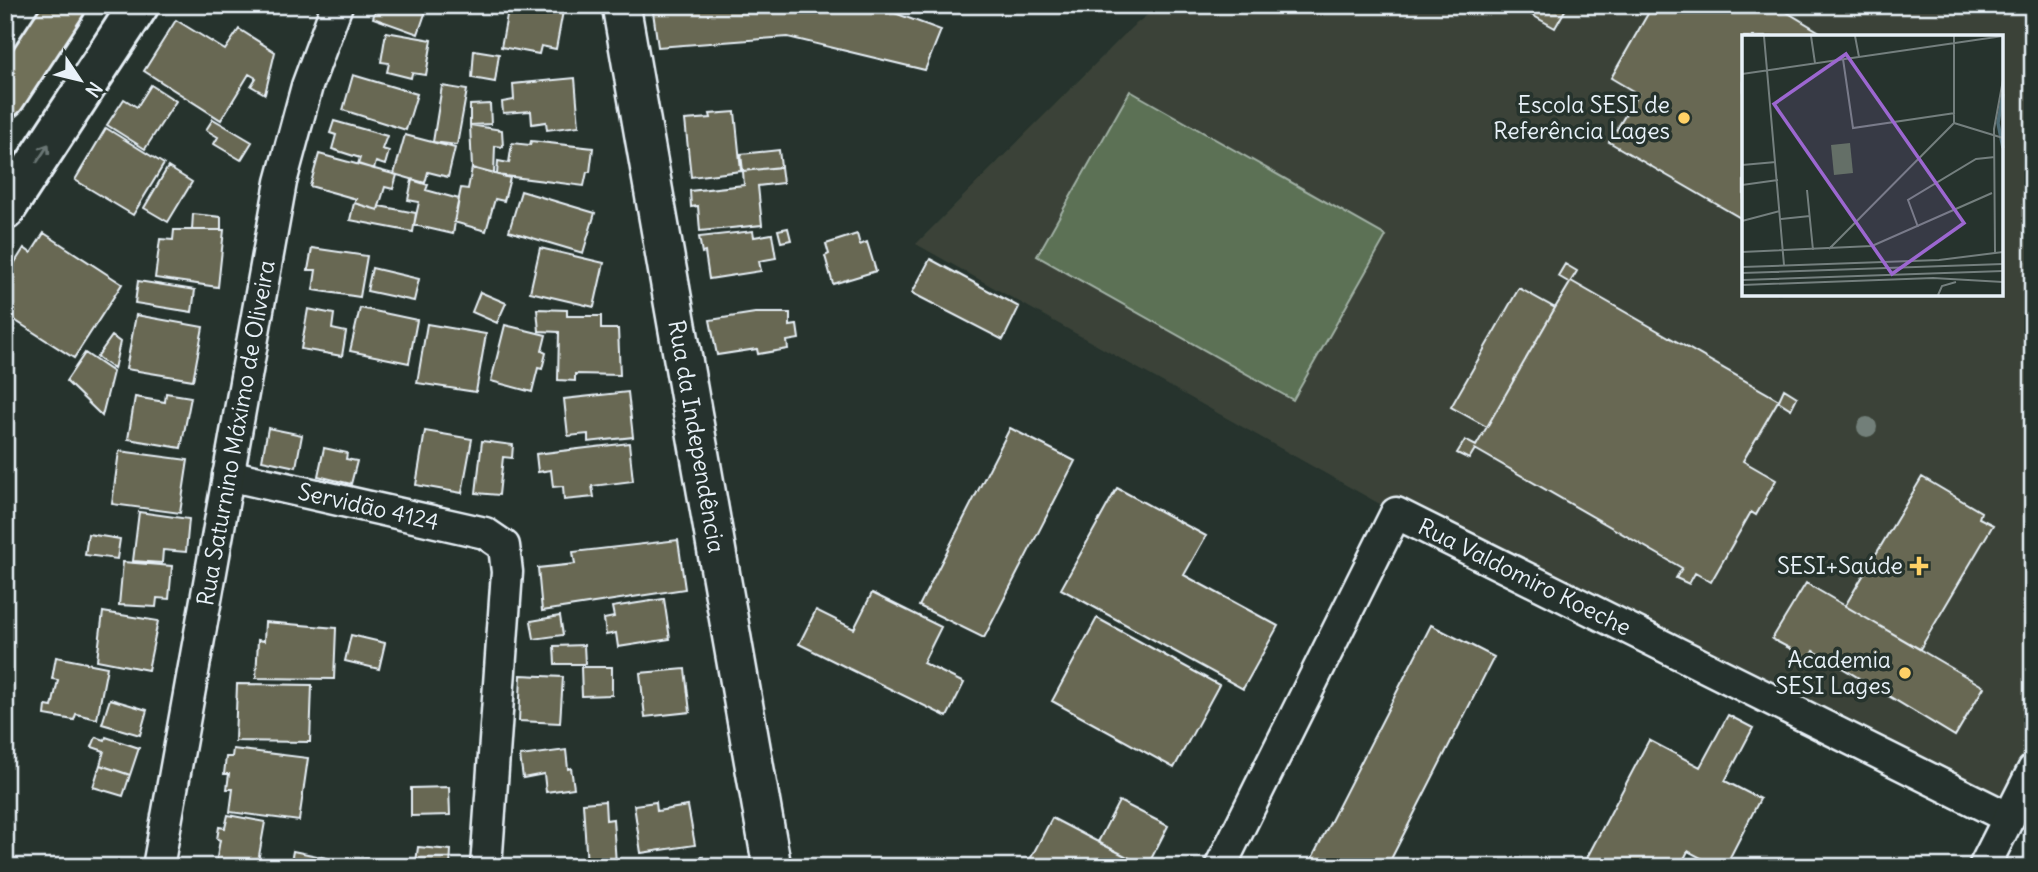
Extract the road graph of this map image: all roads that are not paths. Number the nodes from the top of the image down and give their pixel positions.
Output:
1 (66, 5) edge
2 (139, 5) edge
3 (337, 5) edge
4 (621, 5) edge
5 (5, 98) edge
6 (5, 210) edge
7 (228, 475) junction
8 (2033, 770) edge
9 (2009, 818) junction
10 (159, 867) edge
11 (486, 867) edge
12 (772, 867) edge
13 (1220, 867) edge
14 (1984, 867) edge

1 - 5 highway
6 -> 2 main road
3 - 7 street, Rua Saturnino Máximo de Oliveira
4 - 12 street, Rua da Independência
7 - 10 street, Rua Saturnino Máximo de Oliveira
7 - 11 street, Servidão 4124
8 - 9 street
9 - 13 street, Rua Valdomiro Koeche
9 - 14 street

